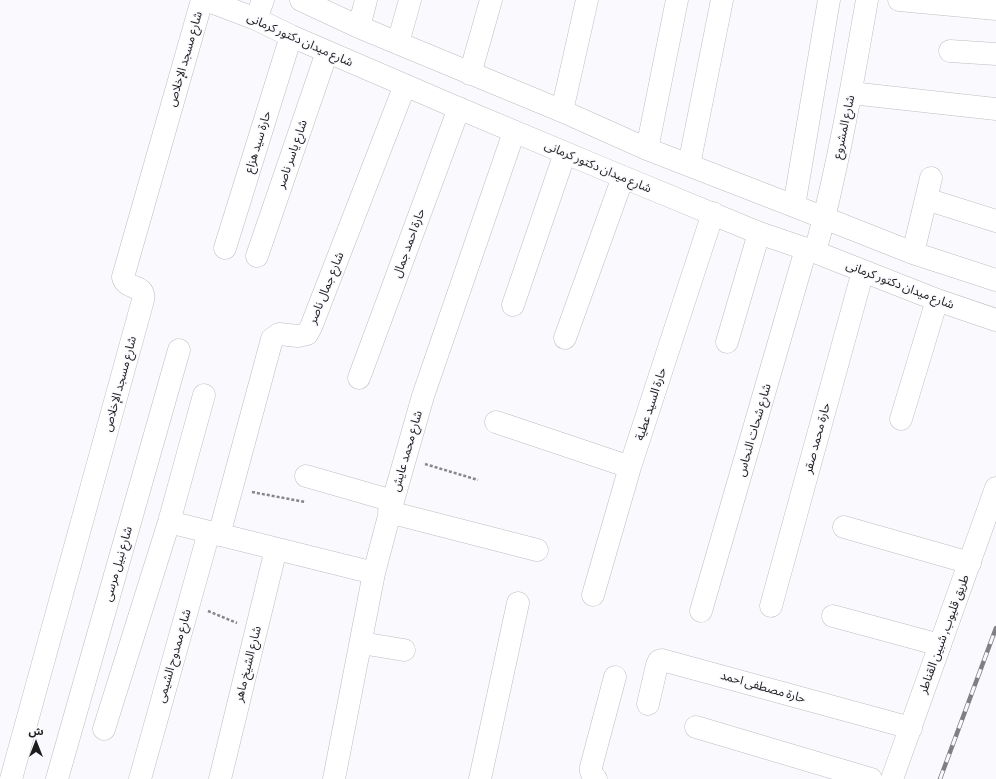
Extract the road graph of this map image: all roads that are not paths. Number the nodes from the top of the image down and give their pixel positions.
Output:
1 (202, 0) edge
2 (206, 0) edge
3 (301, 0) edge
4 (366, 0) edge
5 (410, 0) edge
6 (491, 0) edge
7 (587, 0) edge
8 (676, 0) edge
9 (722, 0) edge
10 (829, 0) edge
11 (867, 0) edge
12 (899, 0) edge
13 (333, 7) edge
14 (996, 9) edge
15 (260, 10) edge
16 (359, 27) junction
17 (291, 36) junction
18 (398, 43) junction
19 (950, 51) dead end
20 (327, 52) junction
21 (996, 54) edge
22 (470, 74) junction
23 (405, 85) junction
24 (851, 93) junction
25 (459, 108) junction
26 (996, 109) edge
27 (562, 112) junction
28 (514, 132) junction
29 (648, 149) junction
30 (565, 153) junction
31 (690, 165) junction
32 (623, 178) junction
33 (794, 206) junction
34 (712, 213) junction
35 (824, 218) junction
36 (996, 221) edge
37 (759, 233) junction
38 (225, 248) dead end
39 (811, 251) junction
40 (913, 254) junction
41 (257, 256) dead end
42 (863, 271) junction
43 (996, 280) edge
44 (937, 300) junction
45 (513, 305) dead end
46 (996, 320) edge
47 (565, 338) dead end
48 (727, 342) dead end
49 (179, 350) dead end
50 (359, 378) dead end
51 (204, 395) dead end
52 (901, 419) dead end
53 (496, 422) dead end
54 (630, 467) junction
55 (306, 476) dead end
56 (996, 488) edge
57 (391, 506) junction
58 (169, 522) junction
59 (844, 528) dead end
60 (214, 533) junction
61 (276, 549) junction
62 (537, 550) dead end
63 (970, 563) junction
64 (374, 573) junction
65 (593, 595) dead end
66 (518, 603) dead end
67 (771, 606) dead end
68 (701, 611) dead end
69 (833, 616) dead end
70 (361, 643) junction
71 (940, 645) junction
72 (404, 650) dead end
73 (616, 677) dead end
74 (648, 704) dead end
75 (696, 727) dead end
76 (911, 728) junction
77 (104, 729) dead end
78 (11, 779) edge
79 (57, 779) edge
80 (140, 779) edge
81 (220, 779) edge
82 (334, 779) edge
83 (480, 779) edge
84 (596, 779) edge
85 (871, 779) edge
86 (892, 779) edge

1 - 78 street, شارع مسجد الإخلاص
2 - 15 street, شارع ميدان دكتور كرمانى
3 - 13 street
4 - 16 street
5 - 18 street
6 - 22 street
7 - 27 street
8 - 29 street
9 - 31 street
10 - 33 street
11 - 24 street, شارع المشروع
12 - 14 street
13 - 16 street
15 - 17 street, شارع ميدان دكتور كرمانى
16 - 18 street
17 - 20 street, شارع ميدان دكتور كرمانى
17 - 38 street, حارة سيد هزاع
18 - 22 street
19 - 21 street
20 - 23 street, شارع ميدان دكتور كرمانى
20 - 41 street, شارع ياسر ناصر
22 - 27 street
23 - 25 street, شارع ميدان دكتور كرمانى
23 - 60 street, شارع جمال ناصر
24 - 26 street
24 - 35 street, شارع المشروع
25 - 28 street, شارع ميدان دكتور كرمانى
25 - 50 street, حارة احمد جمال
27 - 29 street
28 - 30 street, شارع ميدان دكتور كرمانى
28 - 57 street, شارع محمد عايش
29 - 31 street
30 - 32 street, شارع ميدان دكتور كرمانى
30 - 45 street
31 - 33 street
32 - 34 street, شارع ميدان دكتور كرمانى
32 - 47 street
33 - 35 street
34 - 37 street, شارع ميدان دكتور كرمانى
34 - 54 street, حارة السيد عطية
35 - 39 street, شارع المشروع
35 - 40 street
36 - 40 street
37 - 39 street, شارع ميدان دكتور كرمانى
37 - 48 street
39 - 42 street, شارع ميدان دكتور كرمانى
39 - 68 street, شارع شحات النحاس
40 - 43 street
42 - 44 street, شارع ميدان دكتور كرمانى
42 - 67 street, حارة محمد صقر
44 - 46 street, شارع ميدان دكتور كرمانى
44 - 52 street
49 - 79 street, شارع نبيل مرسى
51 - 58 street
53 - 54 street
54 - 65 street, حارة السيد عطية
55 - 57 street
56 - 63 street, طريق قليوب, شبين القناطر
57 - 62 street
57 - 64 street, شارع محمد عايش
58 - 60 street
58 - 77 street
59 - 63 street
60 - 61 street
60 - 80 street, شارع ممدوح الشيمى
61 - 64 street
61 - 81 street, شارع الشيخ ماهر
63 - 71 street, طريق قليوب, شبين القناطر
64 - 70 street, شارع محمد عايش
66 - 83 street
69 - 71 street
70 - 72 street
70 - 82 street, شارع محمد عايش
71 - 76 street, طريق قليوب, شبين القناطر
73 - 84 street
74 - 76 street, حارة مصطفى احمد
75 - 85 street
76 - 86 street, طريق قليوب, شبين القناطر

